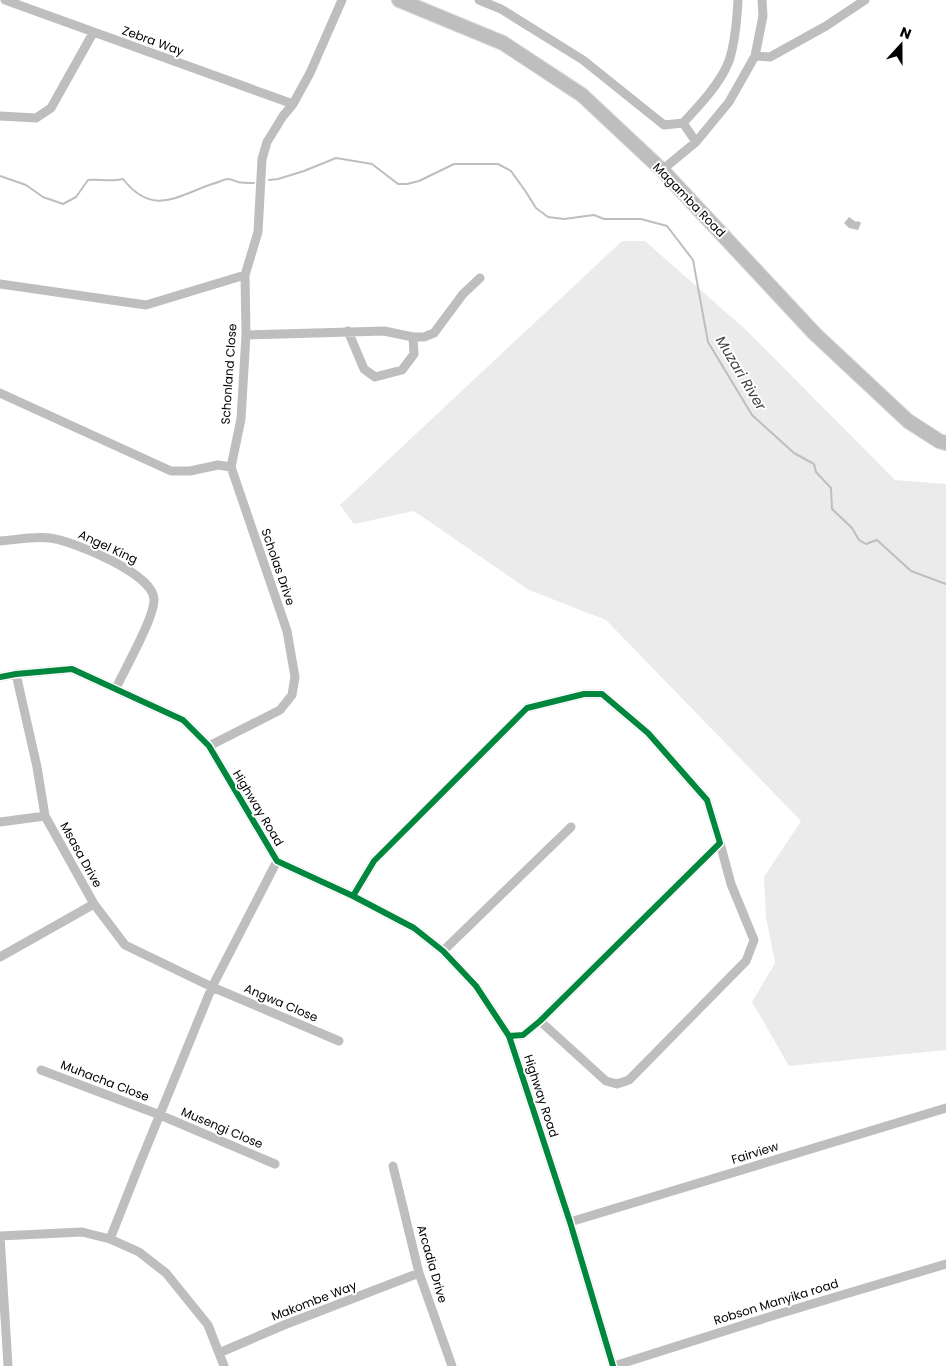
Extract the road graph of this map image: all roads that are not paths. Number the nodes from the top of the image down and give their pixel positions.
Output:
1 (5, 0) edge
2 (342, 0) edge
3 (399, 0) edge
4 (479, 0) edge
5 (738, 0) edge
6 (762, 0) edge
7 (866, 0) edge
8 (93, 33) junction
9 (755, 56) junction
10 (293, 104) junction
11 (0, 116) edge
12 (683, 123) junction
13 (696, 142) junction
14 (662, 170) junction
15 (245, 275) junction
16 (480, 278) dead end
17 (0, 284) edge
18 (348, 331) junction
19 (246, 335) junction
20 (413, 337) junction
21 (0, 393) edge
22 (946, 443) edge
23 (231, 467) junction
24 (0, 541) edge
25 (16, 674) junction
26 (0, 677) edge
27 (116, 688) junction
28 (209, 746) junction
29 (45, 816) junction
30 (0, 822) edge
31 (571, 827) dead end
32 (720, 843) junction
33 (276, 861) junction
34 (353, 896) junction
35 (94, 904) junction
36 (443, 952) junction
37 (0, 957) edge
38 (212, 987) junction
39 (540, 1021) junction
40 (509, 1036) junction
41 (339, 1042) dead end
42 (41, 1070) dead end
43 (946, 1108) edge
44 (160, 1115) junction
45 (275, 1164) dead end
46 (393, 1166) dead end
47 (570, 1222) junction
48 (0, 1236) edge
49 (110, 1240) junction
50 (946, 1264) edge
51 (419, 1273) junction
52 (219, 1354) junction
53 (8, 1366) edge
54 (224, 1366) edge
55 (452, 1366) edge
56 (613, 1366) edge

1 - 8 street, Zebra Way
2 - 10 street, Schonland Close
3 - 14 highway, Magamba Road
4 - 12 street
5 - 12 street
6 - 9 street
7 - 9 street
8 - 10 street, Zebra Way
8 - 11 street
9 - 13 street
10 - 15 street, Schonland Close
12 - 13 street
13 - 14 street
14 - 22 highway, Magamba Road
15 - 17 street
15 - 19 street, Schonland Close
16 - 20 street
18 - 19 street
18 - 20 street
18 - 20 street
19 - 23 street, Schonland Close
21 - 23 street
23 - 28 street, Scholas Drive
24 - 27 street, Angel King
25 - 26 street, Highway Road
25 - 27 street, Highway Road
25 - 29 street, Msasa Drive
27 - 28 street, Highway Road
28 - 33 street, Highway Road
29 - 30 street
29 - 35 street, Msasa Drive
31 - 36 street
32 - 34 street
32 - 39 street
32 - 39 street
33 - 34 street, Highway Road
33 - 38 street
34 - 36 street, Highway Road
35 - 37 street
35 - 38 street, Msasa Drive
36 - 40 street, Highway Road
38 - 41 street, Angwa Close
38 - 44 street
39 - 40 street
40 - 47 street, Highway Road
42 - 44 street, Muhacha Close
43 - 47 street, Fairview
44 - 45 street, Musengi Close
44 - 49 street
46 - 51 street, Arcadia Drive
47 - 56 street, Highway Road
48 - 49 street
48 - 53 street
49 - 52 street
50 - 56 street, Robson Manyika road
51 - 52 street, Makombe Way
51 - 55 street, Arcadia Drive
52 - 54 street

